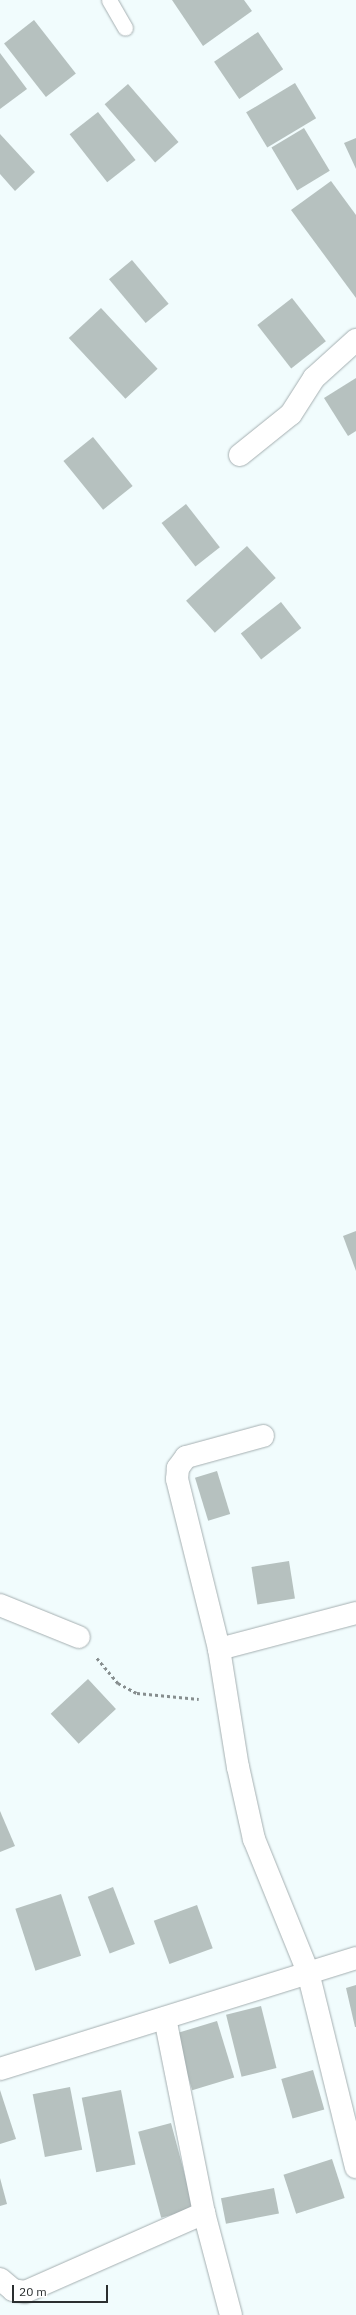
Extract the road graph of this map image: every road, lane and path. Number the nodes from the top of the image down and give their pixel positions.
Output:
1 (109, 0) edge
2 (125, 28) dead end
3 (356, 340) edge
4 (240, 455) dead end
5 (263, 1436) dead end
6 (0, 1605) edge
7 (356, 1613) edge
8 (79, 1637) joint
9 (219, 1649) junction
10 (228, 1701) junction
11 (356, 1958) edge
12 (308, 1972) junction
13 (166, 2018) junction
14 (0, 2069) edge
15 (356, 2167) edge
16 (204, 2213) junction
17 (0, 2279) edge
18 (231, 2315) edge

1 - 2 lane
3 - 4 street
5 - 9 street
6 - 8 street
7 - 9 street
8 - 10 path
9 - 10 street
10 - 12 street
11 - 12 street
12 - 13 street
12 - 15 street
13 - 14 street
13 - 16 street
16 - 17 street
16 - 18 street

